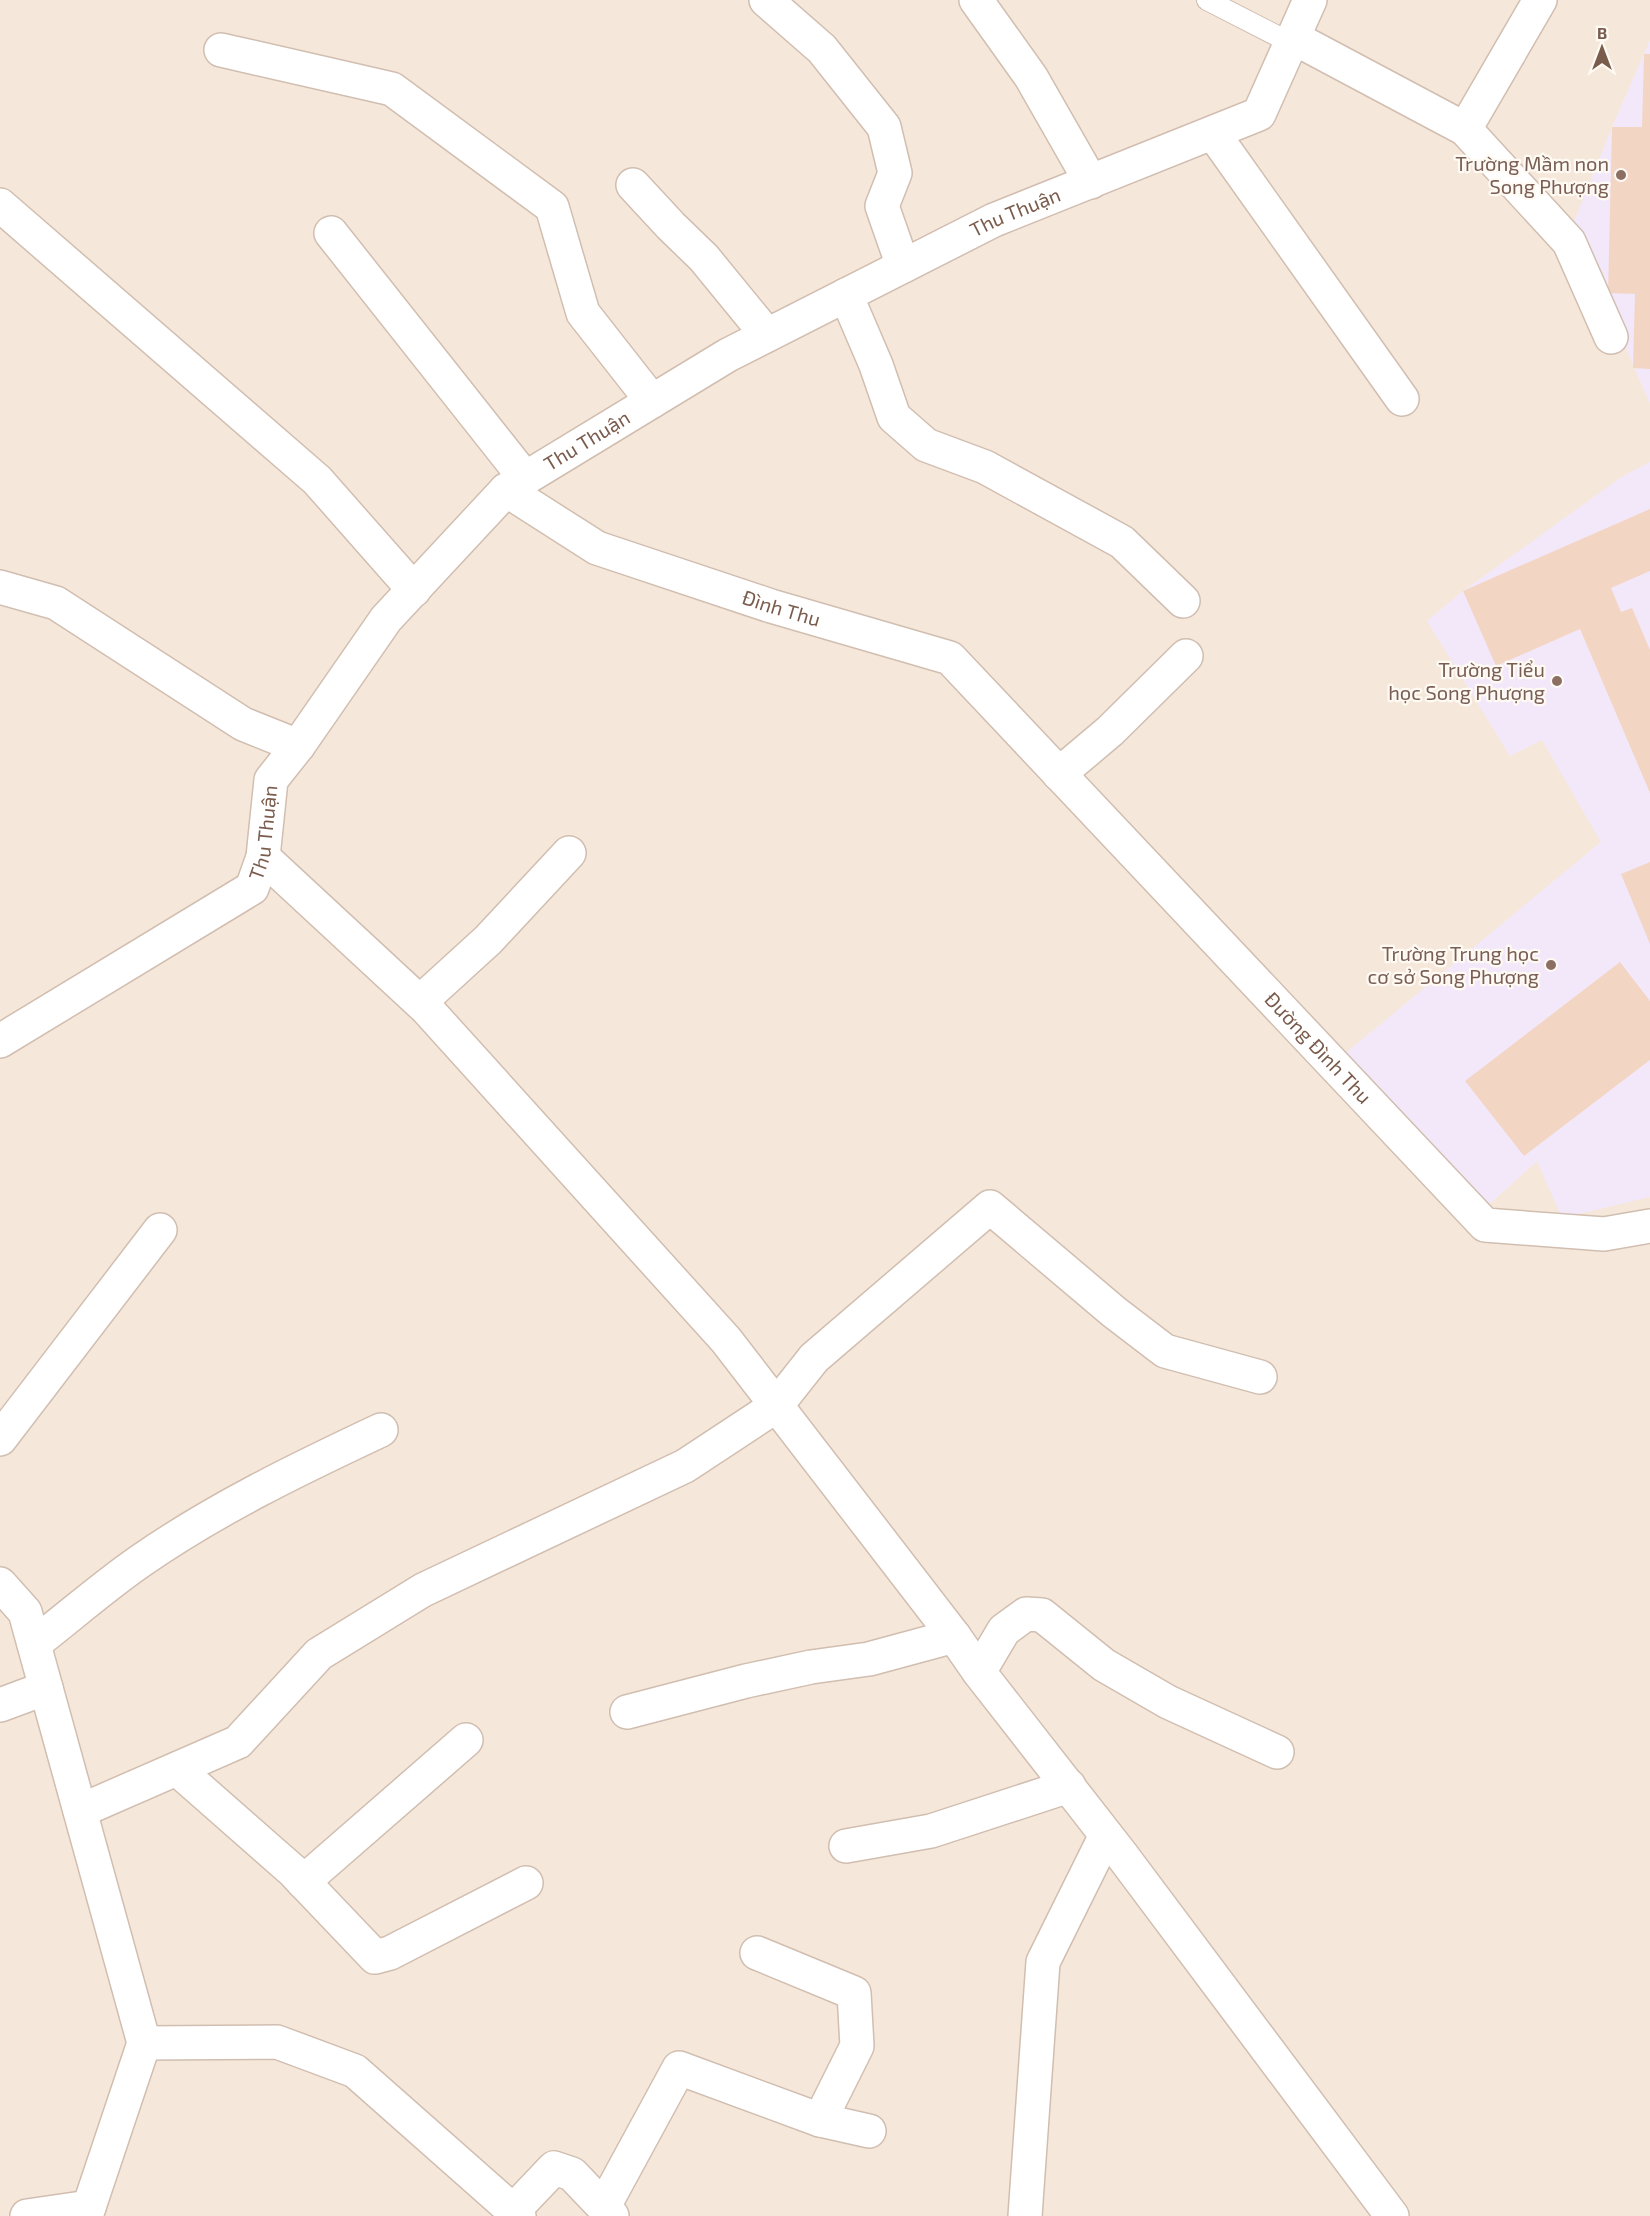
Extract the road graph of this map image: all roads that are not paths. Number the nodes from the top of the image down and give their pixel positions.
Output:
1 (766, 0) edge
2 (976, 0) edge
3 (1207, 0) edge
4 (1310, 0) edge
5 (1540, 0) edge
6 (1293, 40) junction
7 (221, 50) dead end
8 (1465, 129) junction
9 (1213, 133) junction
10 (1091, 182) junction
11 (633, 185) dead end
12 (0, 205) edge
13 (331, 233) dead end
14 (903, 266) junction
15 (846, 295) junction
16 (767, 335) junction
17 (1611, 337) dead end
18 (1402, 399) dead end
19 (652, 401) junction
20 (516, 484) junction
21 (0, 587) edge
22 (414, 590) junction
23 (1184, 602) dead end
24 (1186, 656) dead end
25 (298, 746) junction
26 (1036, 750) joint
27 (1059, 774) junction
28 (569, 853) dead end
29 (263, 857) junction
30 (420, 1002) junction
31 (0, 1041) edge
32 (1650, 1226) edge
33 (160, 1230) dead end
34 (1260, 1377) dead end
35 (776, 1406) junction
36 (381, 1430) dead end
37 (0, 1439) edge
38 (0, 1584) edge
39 (954, 1636) junction
40 (34, 1644) junction
41 (979, 1672) junction
42 (46, 1688) junction
43 (0, 1705) edge
44 (627, 1712) dead end
45 (466, 1740) dead end
46 (1277, 1752) dead end
47 (177, 1769) junction
48 (1069, 1786) junction
49 (80, 1811) junction
50 (1106, 1834) junction
51 (846, 1846) dead end
52 (303, 1882) junction
53 (526, 1883) dead end
54 (757, 1953) dead end
55 (144, 2043) junction
56 (820, 2120) junction
57 (869, 2131) dead end
58 (87, 2211) edge
59 (608, 2211) edge
60 (517, 2213) edge
61 (27, 2216) edge
62 (1025, 2216) edge
63 (1392, 2216) edge

1 - 14 street
2 - 10 street
3 - 6 lane
4 - 6 street, Thu Thuận
5 - 8 street
6 - 8 street
6 - 9 street, Thu Thuận
7 - 19 street
8 - 17 street
9 - 10 street, Thu Thuận
9 - 18 street
10 - 14 street, Thu Thuận
11 - 16 street
12 - 22 street
13 - 20 street, Đình Thu
14 - 15 street, Thu Thuận
15 - 16 street, Thu Thuận
15 - 23 street
16 - 19 street, Thu Thuận
19 - 20 street, Thu Thuận
20 - 22 street, Thu Thuận
20 - 26 street, Đình Thu
21 - 25 street
22 - 25 street, Thu Thuận
24 - 27 street
25 - 29 street, Thu Thuận
26 - 27 street, Đường Đình Thu
27 - 32 street, Đường Đình Thu
28 - 30 street
29 - 30 street
29 - 31 street, Thu Thuận
30 - 35 street
33 - 37 street
34 - 35 street
35 - 39 street
35 - 47 street
36 - 40 street
38 - 40 street
39 - 41 street
39 - 44 street
40 - 42 street
41 - 46 street
41 - 48 street
42 - 43 street
42 - 49 street
45 - 52 street
47 - 49 street
47 - 52 street
48 - 50 street
48 - 51 street
49 - 55 street
50 - 62 street
50 - 63 street
52 - 53 street
54 - 56 street
55 - 58 street
55 - 60 street
56 - 57 street
56 - 59 street
58 - 61 street
59 - 60 street

